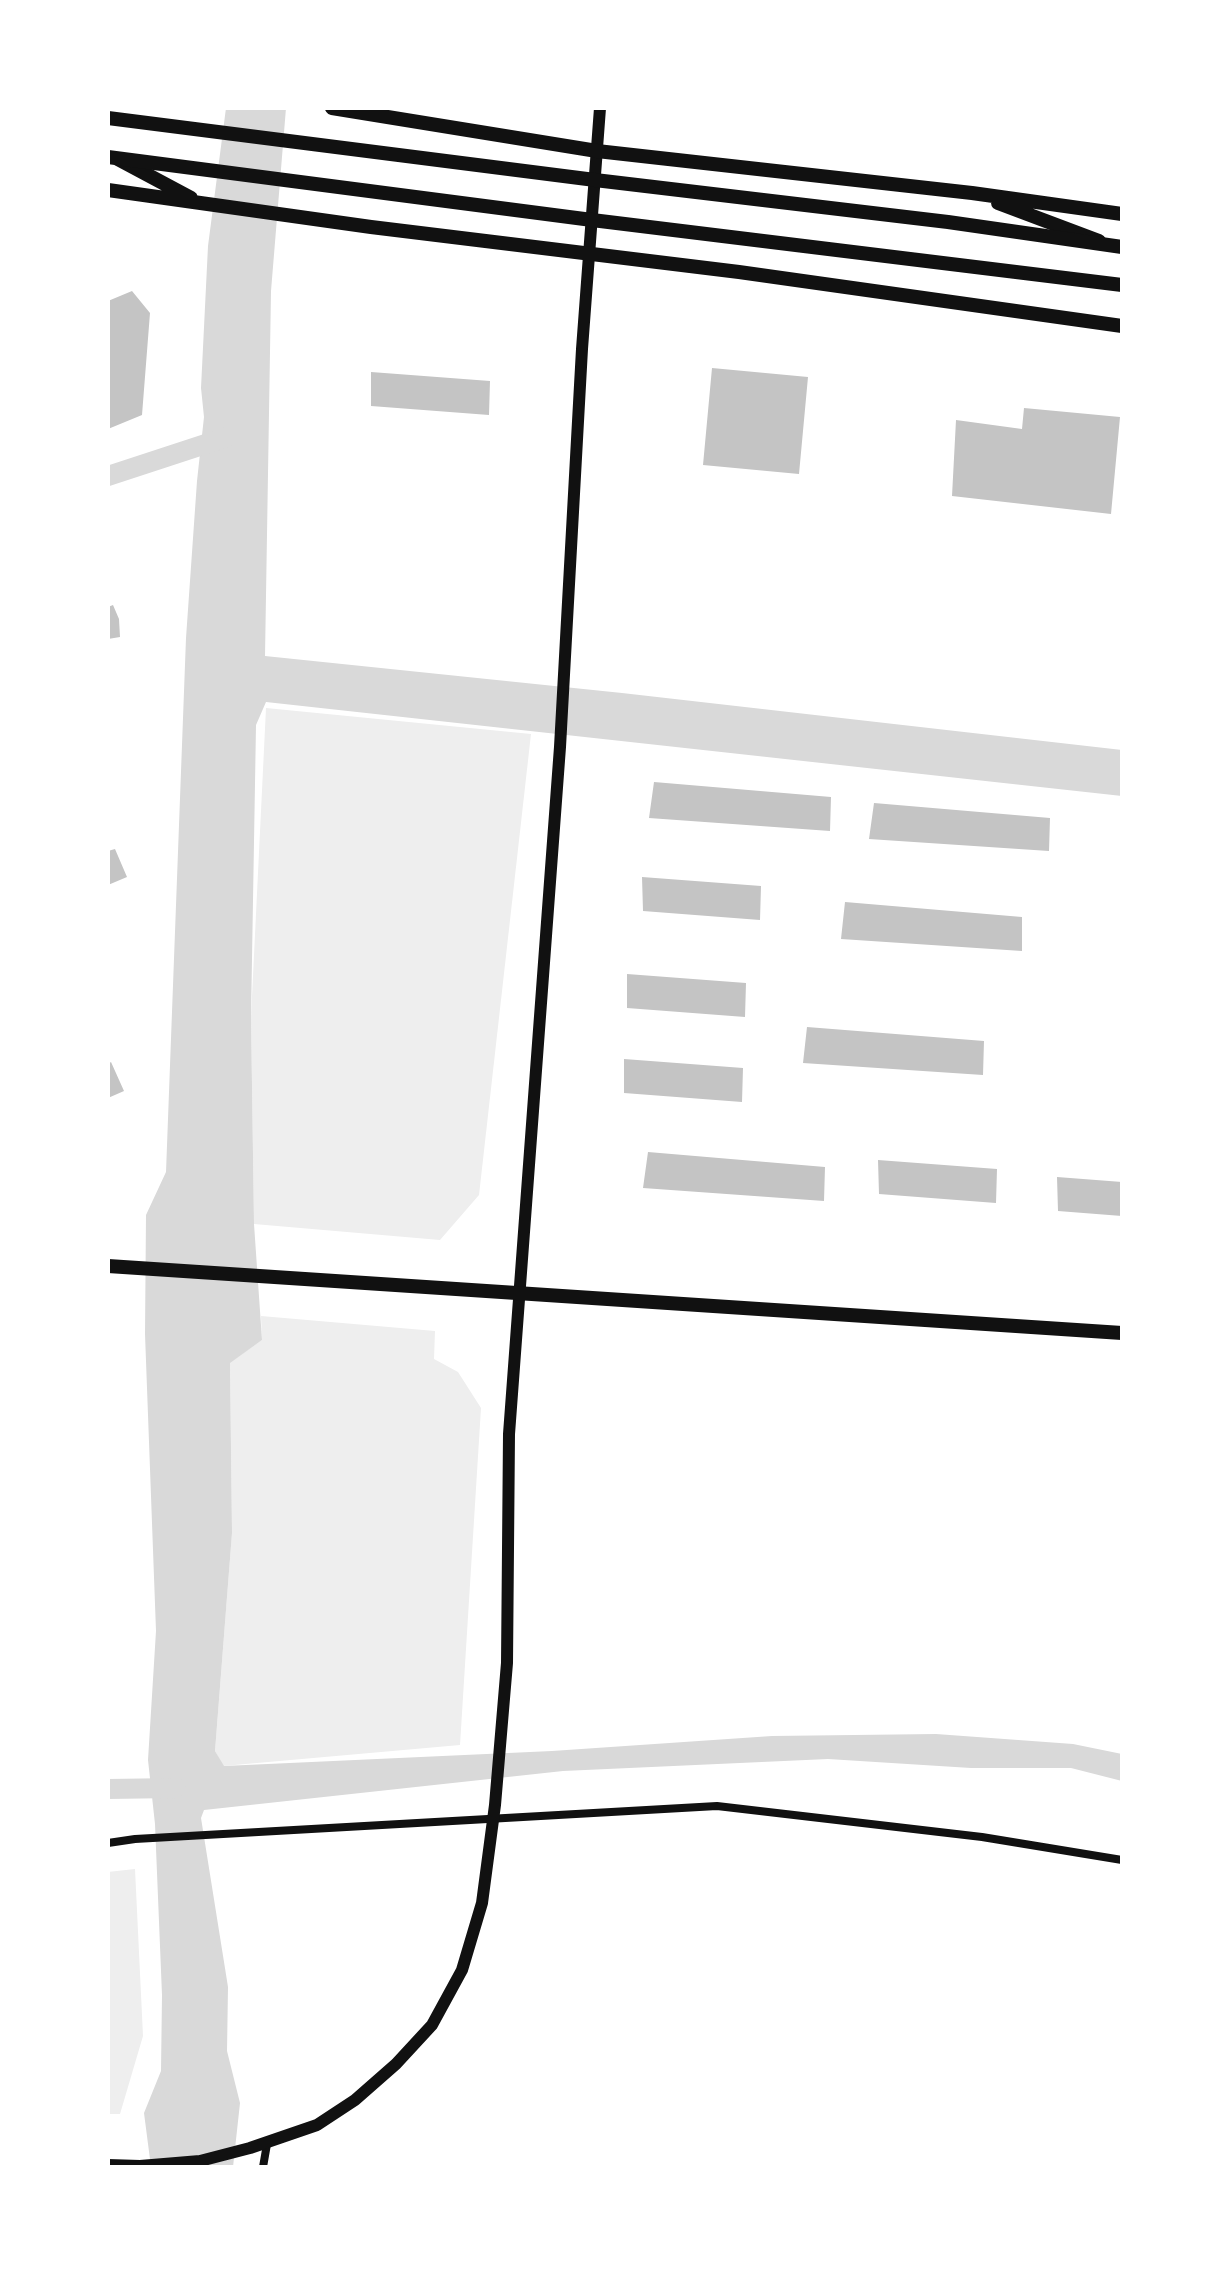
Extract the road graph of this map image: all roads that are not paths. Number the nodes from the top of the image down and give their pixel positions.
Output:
1 (332, 108) edge
2 (600, 108) edge
3 (108, 118) edge
4 (597, 151) junction
5 (113, 158) edge
6 (595, 180) junction
7 (108, 190) edge
8 (972, 193) junction
9 (205, 204) junction
10 (1122, 214) edge
11 (592, 220) junction
12 (1116, 246) edge
13 (589, 254) junction
14 (1122, 285) edge
15 (1122, 326) edge
16 (116, 1267) edge
17 (522, 1294) junction
18 (1122, 1333) edge
19 (494, 1811) junction
20 (108, 1843) edge
21 (1122, 1860) edge
22 (267, 2144) junction
23 (108, 2165) edge
24 (140, 2166) edge
25 (263, 2167) edge

1 - 4 main road
2 - 4 street
3 - 6 main road
4 - 6 street
4 - 8 main road
5 - 9 main road
5 - 11 main road
6 - 11 street
6 - 12 main road
7 - 9 main road
8 - 10 main road
8 - 12 main road
9 - 13 main road
11 - 13 street
11 - 14 main road
13 - 15 main road
13 - 17 street
16 - 17 main road
17 - 18 main road
17 - 19 street
19 - 20 street
19 - 21 street
19 - 22 street
22 - 24 street
22 - 25 street
23 - 24 street

